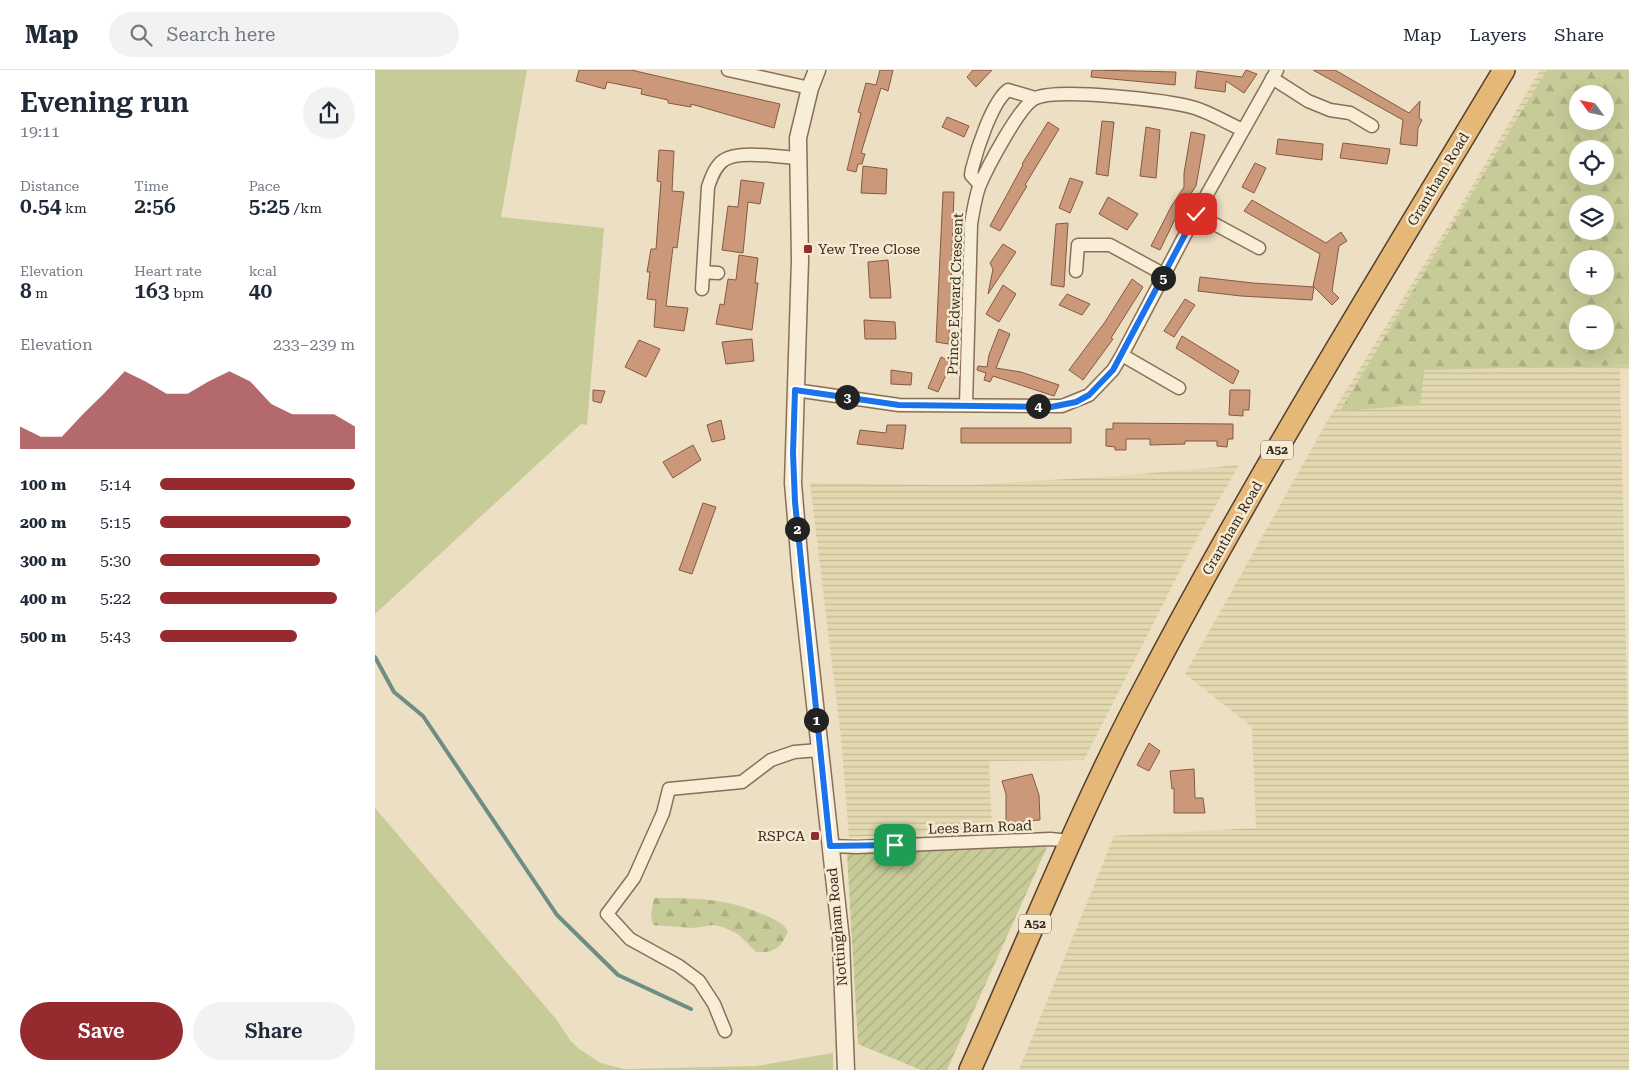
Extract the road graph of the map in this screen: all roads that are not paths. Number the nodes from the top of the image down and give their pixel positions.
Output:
1 (728, 70) edge
2 (817, 70) edge
3 (1504, 70) edge
4 (1275, 74) edge
5 (810, 88) junction
6 (1035, 98) junction
7 (1372, 126) dead end
8 (1243, 130) junction
9 (797, 158) junction
10 (980, 185) junction
11 (1196, 214) junction
12 (1259, 248) dead end
13 (703, 272) junction
14 (1076, 272) dead end
15 (718, 273) dead end
16 (1165, 275) junction
17 (702, 289) dead end
18 (1122, 355) junction
19 (1179, 388) dead end
20 (795, 390) junction
21 (966, 405) junction
22 (819, 750) junction
23 (1071, 841) junction
24 (830, 846) junction
25 (999, 1006) junction
26 (725, 1031) dead end
27 (846, 1070) edge
28 (970, 1070) edge
29 (982, 1070) edge

1 - 5 street
2 - 5 street, Nottingham Road
3 - 23 highway, Grantham Road / A52
4 - 7 street
4 - 8 street
5 - 9 street, Nottingham Road
6 - 8 street, Prince Edward Crescent
6 - 10 street, Prince Edward Crescent
6 - 10 street, Prince Edward Crescent
8 - 11 street
9 - 13 street
9 - 20 street, Nottingham Road
10 - 21 street, Prince Edward Crescent
11 - 12 street
11 - 16 street
13 - 15 street
13 - 17 street
14 - 16 street
16 - 18 street
18 - 19 street
18 - 21 street
20 - 21 street
20 - 22 street, Nottingham Road
22 - 24 street, Nottingham Road
22 - 26 street
23 - 24 street, Lees Barn Road
23 - 25 highway, Grantham Road / A52
24 - 27 street, Nottingham Road
25 - 28 highway, Grantham Road / A52
25 - 29 highway, Grantham Road / A52

